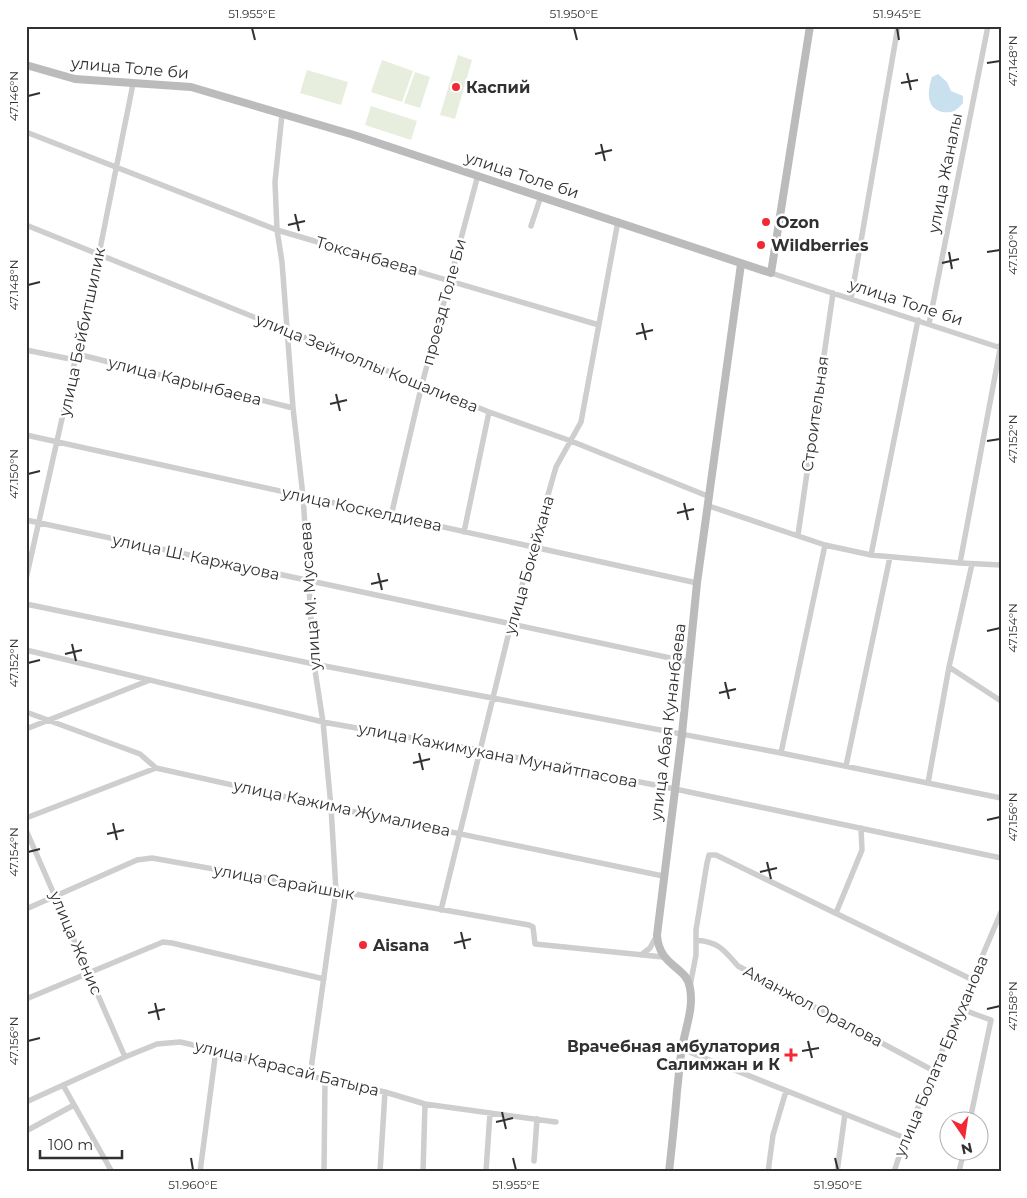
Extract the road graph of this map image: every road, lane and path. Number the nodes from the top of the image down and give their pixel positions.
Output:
1 (810, 26) edge
2 (898, 26) edge
3 (988, 26) edge
4 (26, 65) edge
5 (133, 84) junction
6 (282, 114) junction
7 (26, 132) edge
8 (116, 166) junction
9 (478, 175) junction
10 (541, 196) junction
11 (618, 222) junction
12 (26, 225) edge
13 (531, 226) dead end
14 (277, 230) junction
15 (99, 254) junction
16 (741, 264) junction
17 (772, 273) junction
18 (450, 281) junction
19 (833, 293) junction
20 (851, 299) junction
21 (918, 320) junction
22 (929, 324) junction
23 (599, 325) junction
24 (287, 331) junction
25 (1000, 346) edge
26 (26, 350) edge
27 (76, 357) junction
28 (422, 384) junction
29 (293, 408) junction
30 (489, 412) junction
31 (26, 436) edge
32 (571, 441) junction
33 (57, 442) junction
34 (303, 496) junction
35 (710, 497) junction
36 (708, 506) junction
37 (391, 516) junction
38 (26, 520) edge
39 (39, 523) junction
40 (464, 532) junction
41 (798, 534) junction
42 (825, 544) junction
43 (534, 547) junction
44 (871, 555) junction
45 (890, 557) junction
46 (960, 563) junction
47 (972, 564) junction
48 (1001, 565) edge
49 (26, 579) edge
50 (309, 581) junction
51 (697, 583) junction
52 (26, 604) edge
53 (511, 624) junction
54 (26, 650) edge
55 (689, 662) junction
56 (314, 664) junction
57 (949, 667) junction
58 (150, 680) junction
59 (493, 698) junction
60 (1001, 701) edge
61 (26, 712) edge
62 (48, 720) junction
63 (324, 722) junction
64 (26, 729) edge
65 (682, 734) junction
66 (479, 750) junction
67 (780, 753) junction
68 (846, 766) junction
69 (156, 768) junction
70 (928, 783) junction
71 (674, 789) junction
72 (1001, 798) edge
73 (331, 807) junction
74 (26, 818) edge
75 (861, 828) junction
76 (26, 830) edge
77 (459, 833) junction
78 (1001, 858) edge
79 (663, 876) junction
80 (336, 891) junction
81 (55, 896) junction
82 (26, 908) edge
83 (441, 910) junction
84 (1001, 912) edge
85 (836, 913) junction
86 (657, 935) junction
87 (696, 940) junction
88 (641, 955) junction
89 (663, 957) junction
90 (88, 972) junction
91 (324, 979) junction
92 (973, 980) junction
93 (690, 986) junction
94 (26, 999) edge
95 (961, 1009) junction
96 (682, 1049) junction
97 (216, 1050) junction
98 (125, 1057) junction
99 (934, 1071) junction
100 (310, 1076) junction
101 (325, 1079) junction
102 (62, 1085) junction
103 (786, 1091) junction
104 (385, 1092) junction
105 (26, 1102) edge
106 (425, 1104) junction
107 (74, 1105) junction
108 (972, 1110) edge
109 (490, 1113) junction
110 (845, 1114) junction
111 (537, 1119) junction
112 (556, 1122) dead end
113 (26, 1131) edge
114 (905, 1138) junction
115 (534, 1161) dead end
116 (112, 1172) edge
117 (200, 1172) edge
118 (324, 1172) edge
119 (380, 1172) edge
120 (422, 1172) edge
121 (486, 1172) edge
122 (669, 1172) edge
123 (768, 1172) edge
124 (837, 1172) edge
125 (894, 1172) edge

1 - 17 street
2 - 20 street
3 - 22 street, улица Жаналы
4 - 5 street, улица Толе би
5 - 6 street, улица Толе би
5 - 8 street, улица Бейбитшилик
6 - 9 street, улица Толе би
6 - 14 street, улица М. Мусаева
7 - 8 street, Токсанбаева
8 - 14 street, Токсанбаева
8 - 15 street, улица Бейбитшилик
9 - 10 street, улица Толе би
9 - 18 street, проезд Толе Би
10 - 11 street, улица Толе би
10 - 13 street
11 - 16 street, улица Толе би
11 - 23 street, улица Бокейхана
12 - 15 street, улица Зейноллы Кошалиева
14 - 18 street, Токсанбаева
14 - 24 street, улица М. Мусаева
15 - 24 street, улица Зейноллы Кошалиева
15 - 27 street, улица Бейбитшилик
16 - 17 street, улица Толе би
16 - 35 street, улица Абая Кунанбаева
17 - 19 street, улица Толе би
18 - 23 street, Токсанбаева
18 - 28 street, проезд Толе Би
19 - 20 street, улица Толе би
19 - 41 street, Строительная
20 - 21 street, улица Толе би
21 - 22 street, улица Толе би
21 - 44 street
22 - 25 street, улица Толе би
23 - 32 street, улица Бокейхана
24 - 28 street, улица Зейноллы Кошалиева
24 - 29 street, улица М. Мусаева
25 - 46 street
26 - 27 street, улица Карынбаева
27 - 29 street, улица Карынбаева
27 - 33 street, улица Бейбитшилик
28 - 30 street, улица Зейноллы Кошалиева
28 - 37 street, проезд Толе Би
29 - 34 street, улица М. Мусаева
30 - 32 street, улица Зейноллы Кошалиева
30 - 40 street
31 - 33 street, улица Коскелдиева
32 - 35 street, улица Зейноллы Кошалиева
32 - 43 street, улица Бокейхана
33 - 34 street, улица Коскелдиева
33 - 39 street, улица Бейбитшилик
34 - 37 street, улица Коскелдиева
34 - 50 street, улица М. Мусаева
35 - 36 street, улица Абая Кунанбаева
36 - 41 street
36 - 51 street, улица Абая Кунанбаева
37 - 40 street, улица Коскелдиева
38 - 39 street, улица Ш. Каржауова
39 - 49 street, улица Бейбитшилик
39 - 50 street, улица Ш. Каржауова
40 - 43 street, улица Коскелдиева
41 - 42 street
42 - 44 street
42 - 67 street
43 - 51 street, улица Коскелдиева
43 - 53 street, улица Бокейхана
44 - 45 street
45 - 46 street
45 - 68 street
46 - 47 street
47 - 48 street
47 - 57 street
50 - 53 street, улица Ш. Каржауова
50 - 56 street, улица М. Мусаева
51 - 55 street, улица Абая Кунанбаева
52 - 56 street
53 - 55 street, улица Ш. Каржауова
53 - 59 street, улица Бокейхана
54 - 58 street, улица Кажимукана Мунайтпасова
55 - 65 street, улица Абая Кунанбаева
56 - 59 street
56 - 63 street, улица М. Мусаева
57 - 60 street
57 - 70 street
58 - 62 street
58 - 63 street, улица Кажимукана Мунайтпасова
59 - 65 street
59 - 66 street, улица Бокейхана
61 - 62 street
62 - 64 street
62 - 69 street
63 - 66 street, улица Кажимукана Мунайтпасова
63 - 73 street, улица М. Мусаева
65 - 67 street
65 - 71 street, улица Абая Кунанбаева
66 - 71 street, улица Кажимукана Мунайтпасова
66 - 77 street, улица Бокейхана
67 - 68 street
68 - 70 street
69 - 73 street, улица Кажима Жумалиева
69 - 74 street
70 - 72 street
71 - 75 street, улица Кажимукана Мунайтпасова
71 - 79 street, улица Абая Кунанбаева
73 - 77 street, улица Кажима Жумалиева
73 - 80 street, улица М. Мусаева
75 - 78 street, улица Кажимукана Мунайтпасова
75 - 85 street
76 - 81 street, улица Женис
77 - 79 street, улица Кажима Жумалиева
77 - 83 street, улица Бокейхана
79 - 86 street, улица Абая Кунанбаева
80 - 81 street, улица Сарайшык
80 - 83 street, улица Сарайшык
80 - 91 street, улица М. Мусаева
81 - 82 street, улица Сарайшык
81 - 90 street, улица Женис
83 - 88 street, улица Сарайшык
84 - 92 street, улица Болата Ермуханова
85 - 87 street
85 - 92 street
86 - 88 street
86 - 89 street, улица Абая Кунанбаева
87 - 93 street
87 - 99 street, Аманжол Оралова
88 - 89 street
89 - 93 street
90 - 91 street
90 - 94 street
90 - 98 street, улица Женис
91 - 100 street, улица М. Мусаева
92 - 95 street, улица Болата Ермуханова
93 - 96 street
95 - 99 street, улица Болата Ермуханова
95 - 108 street
96 - 103 street
96 - 122 street
97 - 98 street, улица Карасай Батыра
97 - 100 street, улица Карасай Батыра
97 - 117 street
98 - 102 street, улица Карасай Батыра
99 - 114 street, улица Болата Ермуханова
100 - 101 street, улица Карасай Батыра
101 - 104 street, улица Карасай Батыра
101 - 118 street
102 - 105 street, улица Карасай Батыра
102 - 107 street
103 - 110 street
103 - 123 street
104 - 106 street, улица Карасай Батыра
104 - 119 street
106 - 109 street, улица Карасай Батыра
106 - 120 street
107 - 113 street
107 - 116 street
109 - 111 street, улица Карасай Батыра
109 - 121 street
110 - 114 street
110 - 124 street
111 - 112 street, улица Карасай Батыра
111 - 115 street
114 - 125 street, улица Болата Ермуханова

